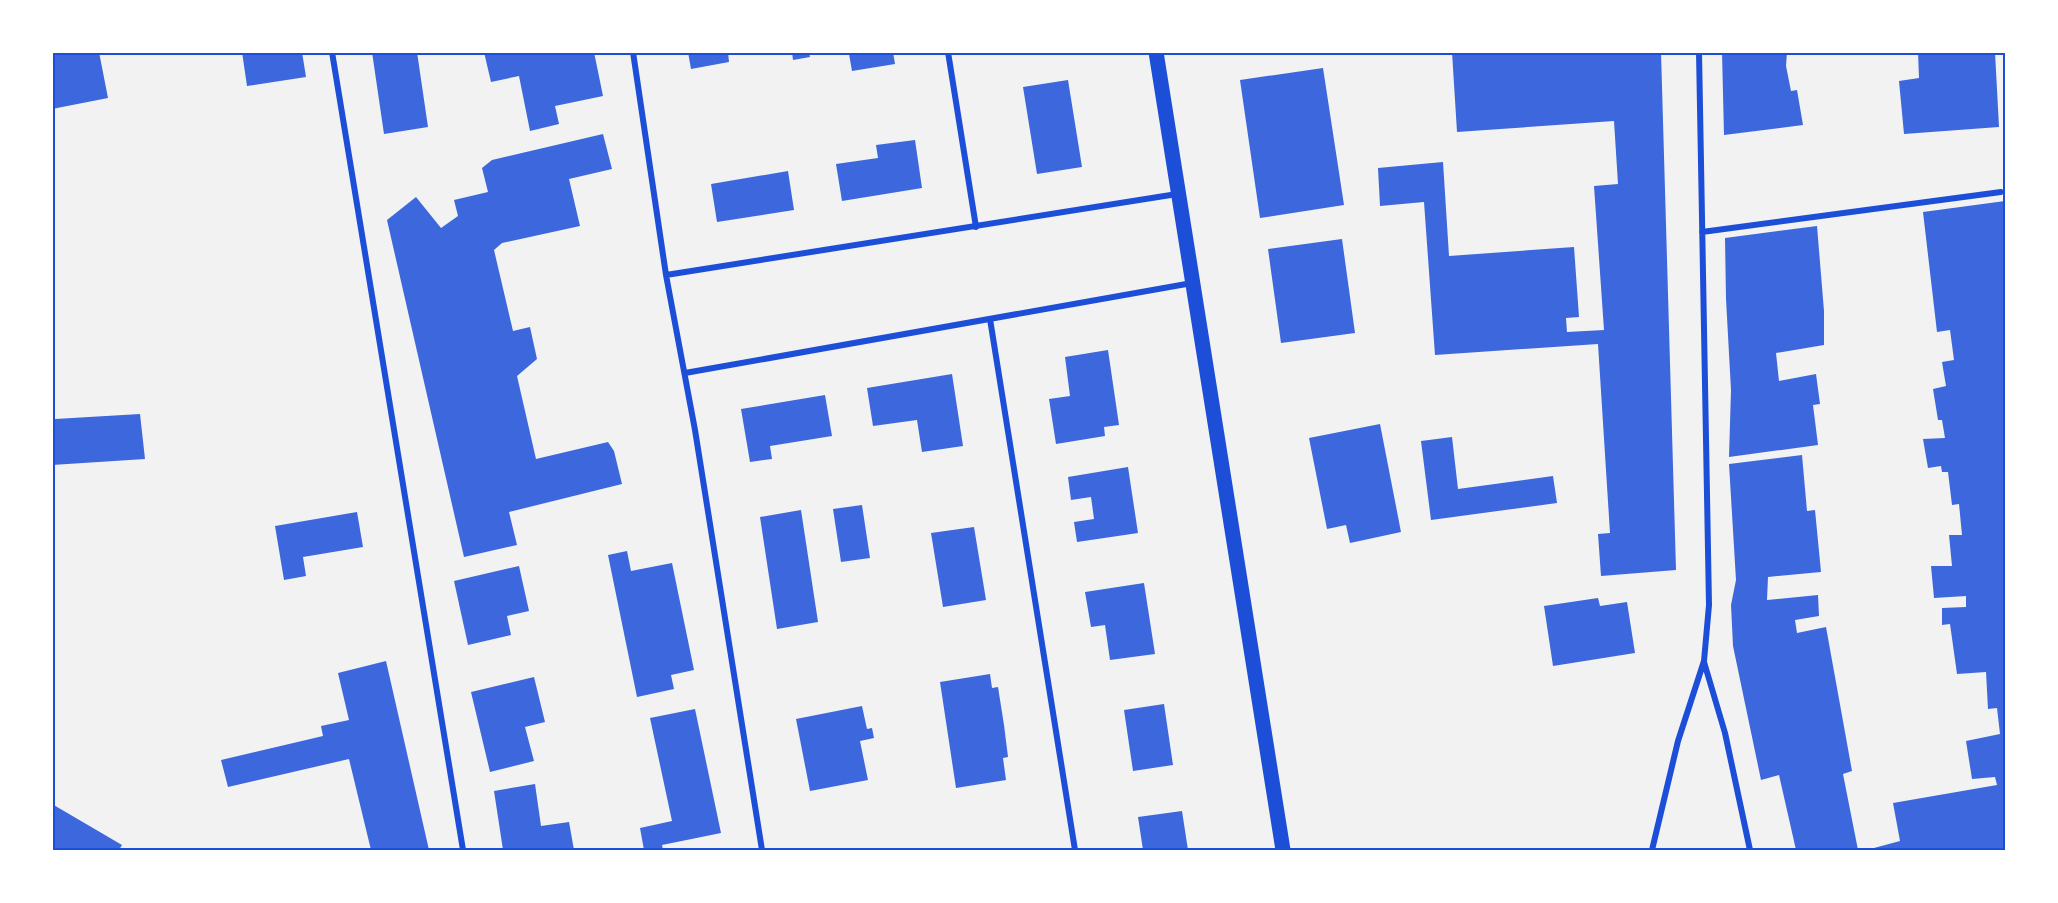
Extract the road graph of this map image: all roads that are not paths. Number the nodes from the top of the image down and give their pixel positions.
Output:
1 (332, 52) edge
2 (633, 52) edge
3 (948, 52) edge
4 (1156, 52) edge
5 (1699, 52) edge
6 (2001, 192) dead end
7 (1178, 194) junction
8 (976, 227) junction
9 (1702, 232) junction
10 (666, 274) junction
11 (1192, 283) junction
12 (990, 319) junction
13 (685, 373) junction
14 (1704, 661) junction
15 (463, 850) edge
16 (762, 850) edge
17 (1075, 850) edge
18 (1283, 850) edge
19 (1652, 850) edge
20 (1750, 850) edge

1 - 15 street
2 - 10 street
3 - 8 street
4 - 7 main road
5 - 9 street
6 - 9 street
7 - 8 street
7 - 11 main road
8 - 10 street
9 - 14 street
10 - 13 street
11 - 12 street
11 - 18 main road
12 - 13 street
12 - 17 street
13 - 16 street
14 - 19 street
14 - 20 street

